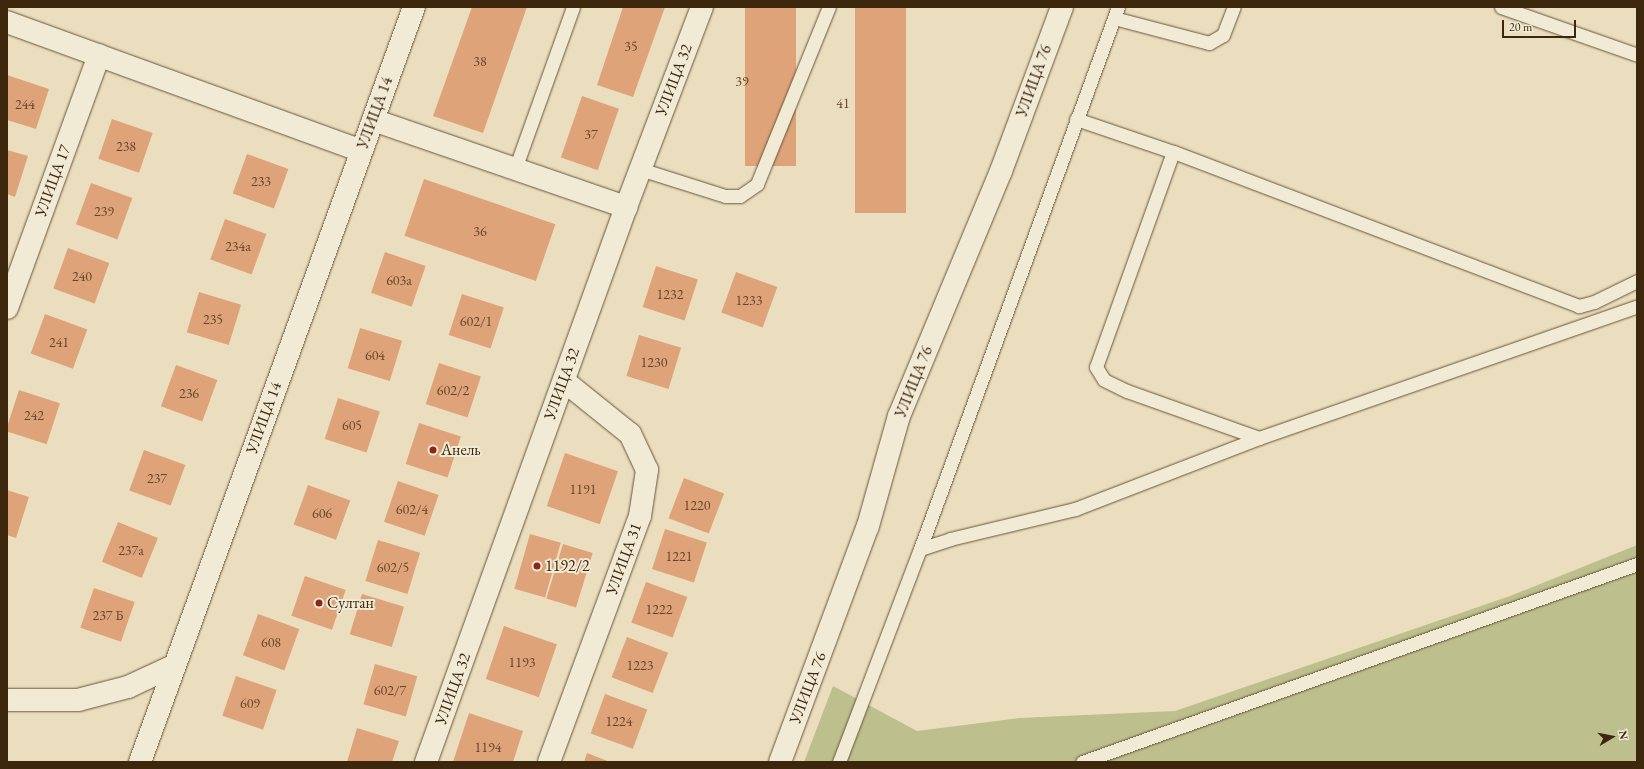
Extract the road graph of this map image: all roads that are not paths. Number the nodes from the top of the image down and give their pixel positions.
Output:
1 (414, 7) edge
2 (574, 7) edge
3 (702, 7) edge
4 (830, 7) edge
5 (1062, 7) edge
6 (1234, 7) edge
7 (1501, 7) edge
8 (1116, 12) edge
9 (7, 22) edge
10 (99, 54) junction
11 (1637, 55) edge
12 (1076, 119) junction
13 (374, 120) junction
14 (361, 152) junction
15 (1173, 152) junction
16 (515, 168) junction
17 (640, 169) junction
18 (626, 207) junction
19 (1637, 281) edge
20 (1637, 306) edge
21 (7, 308) edge
22 (564, 380) junction
23 (1259, 438) junction
24 (920, 549) junction
25 (1637, 564) edge
26 (173, 666) junction
27 (7, 700) edge
28 (140, 762) edge
29 (426, 762) edge
30 (549, 762) edge
31 (780, 762) edge
32 (839, 762) edge
33 (1082, 762) edge

1 - 13 street, УЛИЦА 14
2 - 16 lane
3 - 17 street, УЛИЦА 32
4 - 17 lane
5 - 31 street, УЛИЦА 76
6 - 8 lane
7 - 11 lane
8 - 12 lane
9 - 10 street
10 - 14 street
10 - 21 street, УЛИЦА 17
12 - 15 lane
12 - 24 lane
13 - 14 street, УЛИЦА 14
13 - 16 street
14 - 26 street, УЛИЦА 14
15 - 19 lane
15 - 23 lane
16 - 18 street
17 - 18 street, УЛИЦА 32
18 - 22 street, УЛИЦА 32
20 - 23 lane
22 - 29 street, УЛИЦА 32
22 - 30 street, УЛИЦА 31
23 - 24 lane
24 - 32 lane
25 - 33 lane
26 - 27 street
26 - 28 street, УЛИЦА 14

